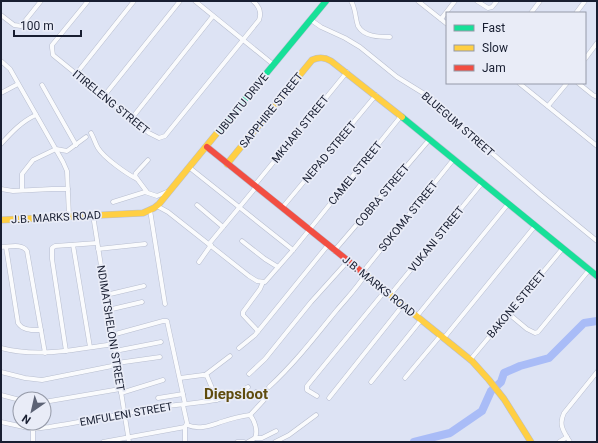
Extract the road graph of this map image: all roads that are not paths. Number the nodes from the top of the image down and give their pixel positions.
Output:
1 (41, 1) edge
2 (88, 1) edge
3 (134, 1) edge
4 (180, 1) edge
5 (195, 1) edge
6 (253, 1) edge
7 (326, 1) edge
8 (351, 1) edge
9 (418, 1) edge
10 (455, 1) edge
11 (477, 1) edge
12 (497, 1) edge
13 (540, 1) edge
14 (585, 1) edge
15 (446, 12) edge
16 (532, 12) edge
17 (577, 12) edge
18 (446, 13) edge
19 (1, 14) edge
20 (213, 16) junction
21 (441, 19) junction
22 (311, 20) junction
23 (446, 23) edge
24 (390, 37) dead end
25 (242, 39) junction
26 (597, 43) edge
27 (586, 58) edge
28 (1, 61) edge
29 (274, 65) junction
30 (347, 72) junction
31 (76, 74) junction
32 (18, 84) junction
33 (520, 84) edge
34 (566, 84) edge
35 (579, 84) edge
36 (42, 85) dead end
37 (1, 93) edge
38 (376, 95) junction
39 (104, 96) junction
40 (597, 97) edge
41 (548, 106) junction
42 (36, 115) junction
43 (401, 116) junction
44 (132, 118) junction
45 (91, 133) dead end
46 (86, 137) dead end
47 (429, 140) junction
48 (1, 144) edge
49 (76, 145) junction
50 (597, 146) edge
51 (207, 147) junction
52 (56, 149) junction
53 (148, 160) dead end
54 (454, 160) junction
55 (227, 164) junction
56 (190, 168) junction
57 (137, 179) junction
58 (482, 183) junction
59 (255, 186) junction
60 (1, 189) edge
61 (68, 189) junction
62 (22, 190) junction
63 (171, 190) junction
64 (148, 192) junction
65 (113, 202) dead end
66 (508, 204) junction
67 (197, 205) dead end
68 (157, 206) junction
69 (239, 208) junction
70 (282, 208) junction
71 (150, 210) junction
72 (93, 215) junction
73 (69, 216) junction
74 (1, 220) edge
75 (535, 226) junction
76 (223, 227) junction
77 (309, 230) junction
78 (242, 241) dead end
79 (597, 241) edge
80 (97, 243) junction
81 (145, 244) dead end
82 (73, 245) junction
83 (210, 245) junction
84 (328, 245) junction
85 (3, 247) edge
86 (563, 248) junction
87 (98, 249) junction
88 (293, 250) junction
89 (334, 250) junction
90 (348, 261) junction
91 (199, 262) dead end
92 (278, 267) junction
93 (589, 270) junction
94 (364, 274) junction
95 (597, 276) edge
96 (263, 282) junction
97 (144, 286) dead end
98 (388, 293) junction
99 (106, 295) junction
100 (142, 302) dead end
101 (165, 304) dead end
102 (403, 305) junction
103 (108, 310) junction
104 (509, 314) junction
105 (419, 318) junction
106 (41, 330) junction
107 (258, 331) junction
108 (112, 335) junction
109 (442, 337) junction
110 (161, 342) dead end
111 (114, 344) junction
112 (90, 347) junction
113 (1, 348) edge
114 (238, 348) dead end
115 (66, 351) junction
116 (115, 351) junction
117 (45, 353) junction
118 (230, 356) dead end
119 (160, 357) dead end
120 (470, 360) junction
121 (117, 364) junction
122 (1, 372) edge
123 (597, 372) edge
124 (249, 374) dead end
125 (205, 375) junction
126 (180, 378) junction
127 (405, 378) dead end
128 (163, 380) dead end
129 (371, 382) dead end
130 (248, 387) dead end
131 (269, 387) dead end
132 (121, 391) junction
133 (256, 392) dead end
134 (183, 394) junction
135 (1, 395) edge
136 (317, 396) dead end
137 (12, 398) edge
138 (158, 398) dead end
139 (329, 398) dead end
140 (217, 400) junction
141 (52, 401) edge
142 (184, 404) junction
143 (124, 414) junction
144 (250, 415) junction
145 (316, 415) dead end
146 (1, 422) edge
147 (12, 424) edge
148 (52, 426) edge
149 (186, 426) junction
150 (34, 431) edge
151 (276, 431) dead end
152 (567, 437) junction
153 (255, 438) junction
154 (129, 440) edge
155 (33, 442) edge
156 (103, 442) edge
157 (185, 442) edge
158 (237, 442) edge
159 (244, 442) edge
160 (248, 442) edge
161 (274, 442) edge
162 (532, 442) edge
163 (558, 442) edge
164 (570, 442) edge

1 - 19 street
2 - 31 street, ITIRELENG STREET
3 - 31 street
4 - 39 street
5 - 20 street
6 - 25 street
7 - 22 street, UBUNTU DRIVE
8 - 24 street
9 - 21 street
10 - 15 street
11 - 12 street
13 - 16 street
14 - 17 street
18 - 21 street
20 - 25 street
20 - 44 street
21 - 23 street
22 - 29 street, UBUNTU DRIVE
22 - 79 street, BLUEGUM STREET
25 - 29 street
25 - 44 street, ITIRELENG STREET
26 - 27 street
28 - 32 street
29 - 51 street, UBUNTU DRIVE
30 - 38 street
30 - 55 street, SAPPHIRE STREET
30 - 59 street, MKHARI STREET
31 - 39 street, ITIRELENG STREET
32 - 37 street
32 - 42 street
33 - 41 street
34 - 41 street
35 - 40 street
36 - 49 street
38 - 43 street
38 - 70 street, NEPAD STREET
39 - 44 street, ITIRELENG STREET
41 - 50 street
42 - 48 street
42 - 52 street
43 - 47 street
43 - 77 street, CAMEL STREET
45 - 57 street
46 - 49 street
47 - 54 street
47 - 89 street, COBRA STREET
49 - 52 street
51 - 55 street, J.B. MARKS ROAD
51 - 56 street, UBUNTU DRIVE
52 - 61 street
52 - 62 street
53 - 57 street
54 - 58 street
54 - 94 street, SOKOMA STREET
55 - 59 street, J.B. MARKS ROAD
56 - 63 street, UBUNTU DRIVE
56 - 69 street
57 - 64 street
58 - 66 street
58 - 98 street, VUKANI STREET
59 - 69 street, MKHARI STREET
59 - 70 street, J.B. MARKS ROAD
60 - 62 street
61 - 62 street
61 - 73 street
63 - 64 street
63 - 68 street, UBUNTU DRIVE
64 - 65 street
66 - 75 street
66 - 105 street
67 - 76 street
68 - 71 street, J.B. MARKS ROAD
68 - 83 street
69 - 76 street, MKHARI STREET
69 - 88 street
70 - 77 street, J.B. MARKS ROAD
71 - 72 street, J.B. MARKS ROAD
71 - 101 street
72 - 73 street, J.B. MARKS ROAD
72 - 80 street, NDIMATSHELONI STREET
73 - 74 street, J.B. MARKS ROAD
75 - 86 street
75 - 109 street
76 - 83 street, MKHARI STREET
77 - 84 street, J.B. MARKS ROAD
77 - 88 street, CAMEL STREET
78 - 92 street
80 - 82 street
80 - 87 street, NDIMATSHELONI STREET
81 - 87 street
82 - 112 street
82 - 115 street
83 - 91 street, MKHARI STREET
83 - 96 street
84 - 89 street, J.B. MARKS ROAD
84 - 107 street
85 - 106 street
85 - 106 street
86 - 93 street
86 - 104 street, BAKONE STREET
87 - 99 street, NDIMATSHELONI STREET
88 - 92 street, CAMEL STREET
89 - 90 street, J.B. MARKS ROAD
90 - 94 street, J.B. MARKS ROAD
90 - 124 street
92 - 96 street, CAMEL STREET
93 - 95 street
93 - 104 street
94 - 98 street, J.B. MARKS ROAD
94 - 131 street, SOKOMA STREET
96 - 107 street, CAMEL STREET
97 - 99 street
98 - 102 street, J.B. MARKS ROAD
98 - 136 street, VUKANI STREET
99 - 103 street, NDIMATSHELONI STREET
100 - 103 street
102 - 105 street, J.B. MARKS ROAD
102 - 139 street
103 - 108 street, NDIMATSHELONI STREET
104 - 120 street, BAKONE STREET
105 - 109 street, J.B. MARKS ROAD
105 - 129 street
106 - 117 street
107 - 114 street
108 - 111 street, NDIMATSHELONI STREET
108 - 126 street
109 - 120 street, J.B. MARKS ROAD
109 - 127 street
110 - 116 street
111 - 112 street
111 - 116 street, NDIMATSHELONI STREET
112 - 115 street
113 - 117 street
115 - 117 street
116 - 121 street, NDIMATSHELONI STREET
118 - 125 street
119 - 121 street
120 - 162 street, J.B. MARKS ROAD
121 - 122 street
121 - 132 street, NDIMATSHELONI STREET
123 - 152 street
125 - 126 street
125 - 140 street
126 - 134 street
128 - 132 street
130 - 140 street, EMFULENI STREET
132 - 141 street
132 - 143 street, NDIMATSHELONI STREET
133 - 144 street
134 - 138 street
134 - 142 street
135 - 137 street
140 - 142 street, EMFULENI STREET
142 - 143 street, EMFULENI STREET
142 - 149 street
143 - 148 street, EMFULENI STREET
143 - 154 street, NDIMATSHELONI STREET
144 - 149 street
144 - 153 street
145 - 161 street
146 - 147 street, EMFULENI STREET
149 - 154 street
149 - 157 street
150 - 155 street
151 - 153 street
152 - 163 street
152 - 164 street
153 - 160 street
154 - 156 street
158 - 159 street

